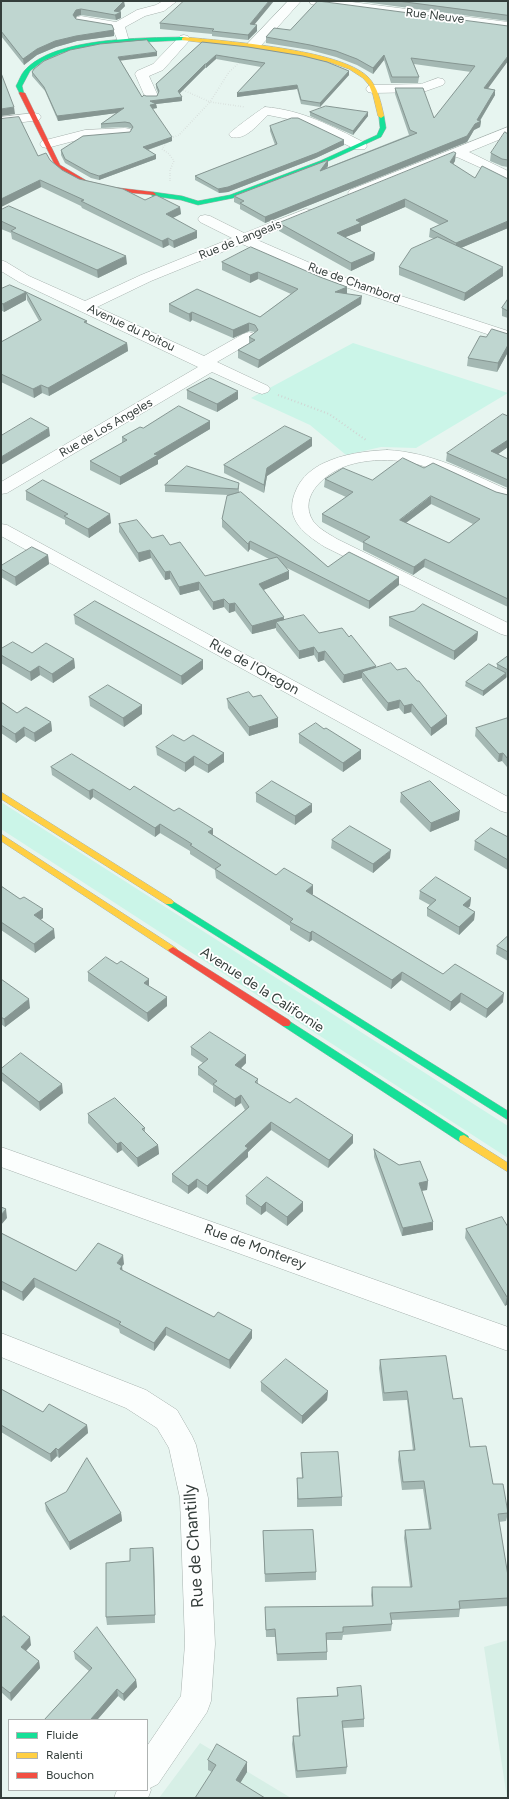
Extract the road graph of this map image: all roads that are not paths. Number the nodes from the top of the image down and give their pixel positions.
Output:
1 (171, 1) edge
2 (295, 1) edge
3 (315, 1) edge
4 (81, 20) edge
5 (118, 26) junction
6 (508, 26) edge
7 (184, 39) junction
8 (123, 41) junction
9 (253, 46) junction
10 (438, 82) dead end
11 (373, 89) junction
12 (148, 91) road end
13 (34, 117) junction
14 (1, 121) edge
15 (508, 131) edge
16 (124, 132) edge
17 (236, 134) dead end
18 (47, 144) junction
19 (360, 146) junction
20 (457, 151) junction
21 (508, 176) edge
22 (339, 199) edge
23 (198, 203) junction
24 (317, 208) edge
25 (204, 220) junction
26 (243, 239) junction
27 (228, 245) junction
28 (1, 265) edge
29 (85, 307) junction
30 (508, 336) edge
31 (249, 337) edge
32 (207, 364) junction
33 (268, 392) road end
34 (508, 479) edge
35 (1, 489) edge
36 (492, 490) junction
37 (508, 497) edge
38 (1, 529) edge
39 (508, 630) edge
40 (1, 795) edge
41 (508, 806) edge
42 (1, 837) edge
43 (508, 1116) edge
44 (1, 1157) edge
45 (508, 1168) edge
46 (508, 1338) edge
47 (1, 1345) edge
48 (148, 1772) edge

1 - 5 street
2 - 9 street
3 - 6 street, Rue Neuve
4 - 5 street
5 - 8 street
7 - 8 street
7 - 9 street
7 - 12 street
8 - 13 street
9 - 11 street
10 - 11 street
11 - 19 street
13 - 14 street
13 - 18 street
15 - 20 street
16 - 18 street
17 - 19 street
18 - 23 street
19 - 23 street
20 - 21 street
20 - 22 street
23 - 25 street
24 - 26 street, Rue de Langeais
25 - 26 street, Rue de Chambord
25 - 27 street
26 - 27 street, Rue de Langeais
26 - 30 street, Rue de Chambord
27 - 29 street, Rue de Langeais
28 - 29 street, Avenue du Poitou
29 - 32 street, Avenue du Poitou
31 - 32 street, Rue de Los Angeles
32 - 33 street, Avenue du Poitou
32 - 35 street, Rue de Los Angeles
34 - 36 street
36 - 37 street
36 - 39 street
38 - 41 street, Rue de l'Oregon
40 - 43 street, Avenue de la Californie
42 - 45 street, Avenue de la Californie
44 - 46 street, Rue de Monterey
47 - 48 street, Rue de Chantilly

